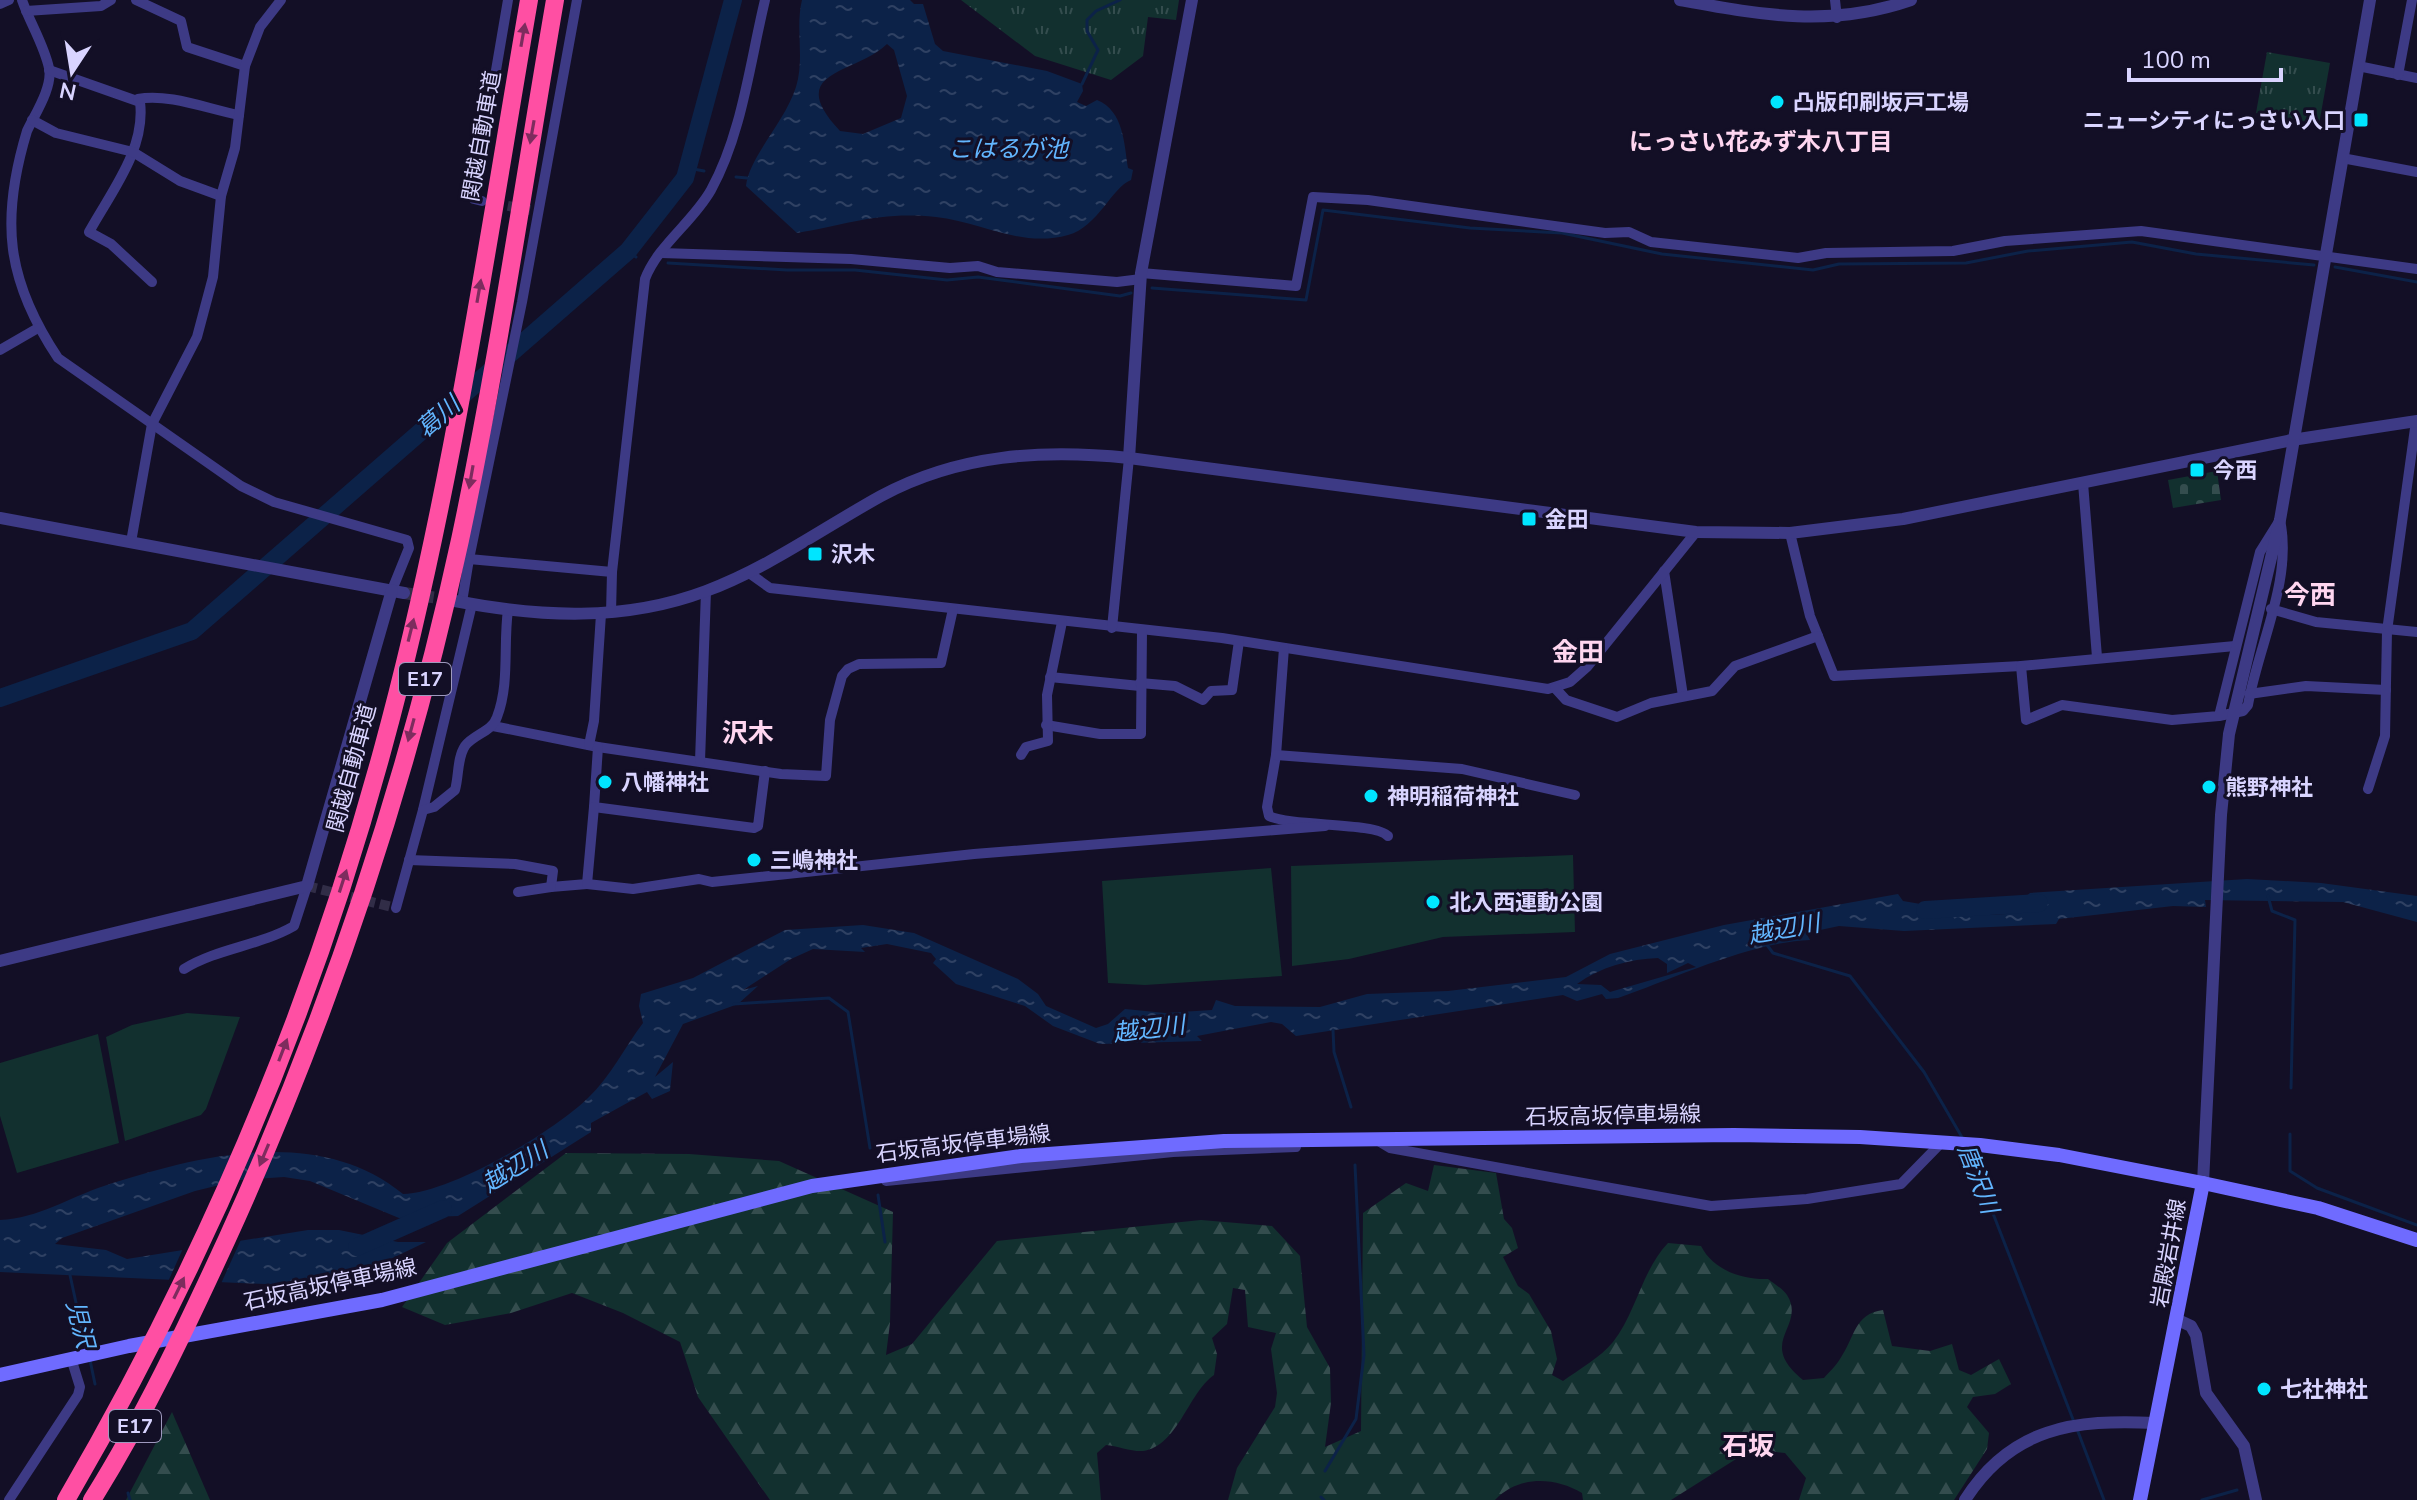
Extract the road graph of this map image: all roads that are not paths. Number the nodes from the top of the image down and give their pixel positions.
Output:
1 (9, 0) edge
2 (111, 0) edge
3 (136, 0) edge
4 (281, 0) edge
5 (508, 0) edge
6 (529, 0) edge
7 (555, 0) edge
8 (577, 0) edge
9 (765, 0) edge
10 (1192, 0) edge
11 (1680, 0) edge
12 (1835, 0) edge
13 (1911, 0) edge
14 (2370, 0) edge
15 (2412, 0) edge
16 (0, 4) edge
17 (24, 5) edge
18 (1837, 18) junction
19 (245, 66) junction
20 (2358, 66) junction
21 (49, 70) junction
22 (2398, 75) junction
23 (2417, 78) edge
24 (138, 99) junction
25 (239, 115) junction
26 (32, 120) junction
27 (133, 152) junction
28 (2342, 158) junction
29 (2417, 172) edge
30 (221, 196) junction
31 (482, 201) dead end
32 (661, 253) junction
33 (2326, 256) junction
34 (2417, 269) edge
35 (1141, 276) junction
36 (152, 282) dead end
37 (38, 328) junction
38 (0, 350) edge
39 (2417, 421) edge
40 (152, 424) junction
41 (2292, 440) junction
42 (1129, 458) junction
43 (2083, 483) junction
44 (0, 518) edge
45 (2280, 520) junction
46 (1696, 532) junction
47 (1790, 533) junction
48 (131, 542) junction
49 (469, 559) junction
50 (1664, 571) junction
51 (612, 572) junction
52 (749, 573) junction
53 (398, 591) junction
54 (706, 591) junction
55 (463, 602) junction
56 (953, 609) junction
57 (2271, 609) junction
58 (508, 610) junction
59 (606, 613) junction
60 (1062, 622) junction
61 (1112, 628) junction
62 (1142, 631) junction
63 (2387, 631) junction
64 (2417, 632) edge
65 (1818, 636) junction
66 (1239, 641) junction
67 (2235, 646) junction
68 (1284, 648) junction
69 (2097, 657) junction
70 (2021, 666) junction
71 (1050, 677) junction
72 (1140, 685) junction
73 (1555, 688) junction
74 (2386, 690) junction
75 (2249, 694) junction
76 (1683, 696) junction
77 (2219, 716) junction
78 (1046, 725) junction
79 (493, 726) junction
80 (594, 746) junction
81 (1021, 755) dead end
82 (1276, 755) junction
83 (700, 761) junction
84 (765, 771) junction
85 (2368, 789) dead end
86 (1575, 795) dead end
87 (594, 807) junction
88 (423, 810) junction
89 (1325, 826) junction
90 (1388, 836) dead end
91 (409, 860) junction
92 (587, 884) junction
93 (307, 886) junction
94 (551, 887) junction
95 (518, 892) dead end
96 (396, 908) dead end
97 (0, 961) edge
98 (184, 969) dead end
99 (1370, 1138) junction
100 (1948, 1143) junction
101 (2203, 1183) junction
102 (2417, 1240) edge
103 (2178, 1320) junction
104 (76, 1357) junction
105 (0, 1375) edge
106 (133, 1380) junction
107 (2155, 1423) junction
108 (9, 1500) edge
109 (53, 1500) edge
110 (66, 1500) edge
111 (93, 1500) edge
112 (1965, 1500) edge
113 (2140, 1500) edge
114 (2256, 1500) edge

1 - 16 street
2 - 17 street
3 - 19 street
4 - 19 street
5 - 31 street
106 -> 6 highway, 関越自動車道 / E17
7 -> 111 highway, 関越自動車道 / E17
8 - 49 street
9 - 32 street
10 - 35 street
11 - 18 street
12 - 18 street
13 - 18 street
14 - 20 street
15 - 22 street
17 - 21 street
19 - 25 street
20 - 22 street
20 - 28 street
21 - 24 street
21 - 26 street
22 - 23 street
24 - 25 street
24 - 27 street
25 - 30 street
26 - 27 street
26 - 37 street
27 - 30 street
27 - 36 street
28 - 29 street
28 - 33 street
30 - 40 street
32 - 35 street
32 - 51 street
33 - 34 street
33 - 35 street
33 - 41 street
35 - 42 street
37 - 38 street
37 - 40 street
39 - 41 street
39 - 63 street
40 - 48 street
40 - 53 street
41 - 43 street
41 - 45 street
42 - 46 street
42 - 52 street
42 - 61 street
43 - 47 street
43 - 69 street
44 - 48 street
45 - 57 street
45 - 67 street
45 - 101 street
46 - 47 street
46 - 50 street
47 - 65 street
48 - 53 street
49 - 51 street
49 - 55 street
50 - 73 street
50 - 76 street
51 - 59 street
52 - 54 street
52 - 56 street
53 - 93 street
54 - 59 street
54 - 83 street
55 - 58 street
55 - 88 street
56 - 60 street
56 - 84 street
57 - 63 street
57 - 75 street
58 - 59 street
58 - 79 street
59 - 80 street
60 - 61 street
60 - 71 street
61 - 62 street
62 - 66 street
62 - 72 street
63 - 64 street
63 - 74 street
65 - 70 street
65 - 76 street
66 - 68 street
66 - 72 street
67 - 69 street
67 - 77 street
68 - 73 street
68 - 82 street
69 - 70 street
70 - 77 street
71 - 72 street
71 - 78 street
72 - 78 street
73 - 76 street
74 - 75 street
74 - 85 street
75 - 77 street
78 - 81 street
79 - 80 street
79 - 88 street
80 - 83 street
80 - 87 street
82 - 86 street
82 - 89 street
83 - 84 street
84 - 87 street
87 - 92 street
88 - 91 street
89 - 90 street
89 - 92 street
91 - 94 street
91 - 96 street
92 - 94 street
93 - 97 street
93 - 98 street
94 - 95 street
99 - 100 main road, 石坂高坂停車場線
99 - 100 street
99 - 104 main road, 石坂高坂停車場線
100 - 101 main road, 石坂高坂停車場線
101 - 102 main road, 岩殿岩井線
101 - 103 main road, 岩殿岩井線
103 - 107 main road, 岩殿岩井線
103 - 114 street
104 - 105 main road, 石坂高坂停車場線
104 - 108 street
106 - 109 highway
106 - 110 highway, 関越自動車道 / E17
107 - 112 street
107 - 113 main road, 岩殿岩井線

